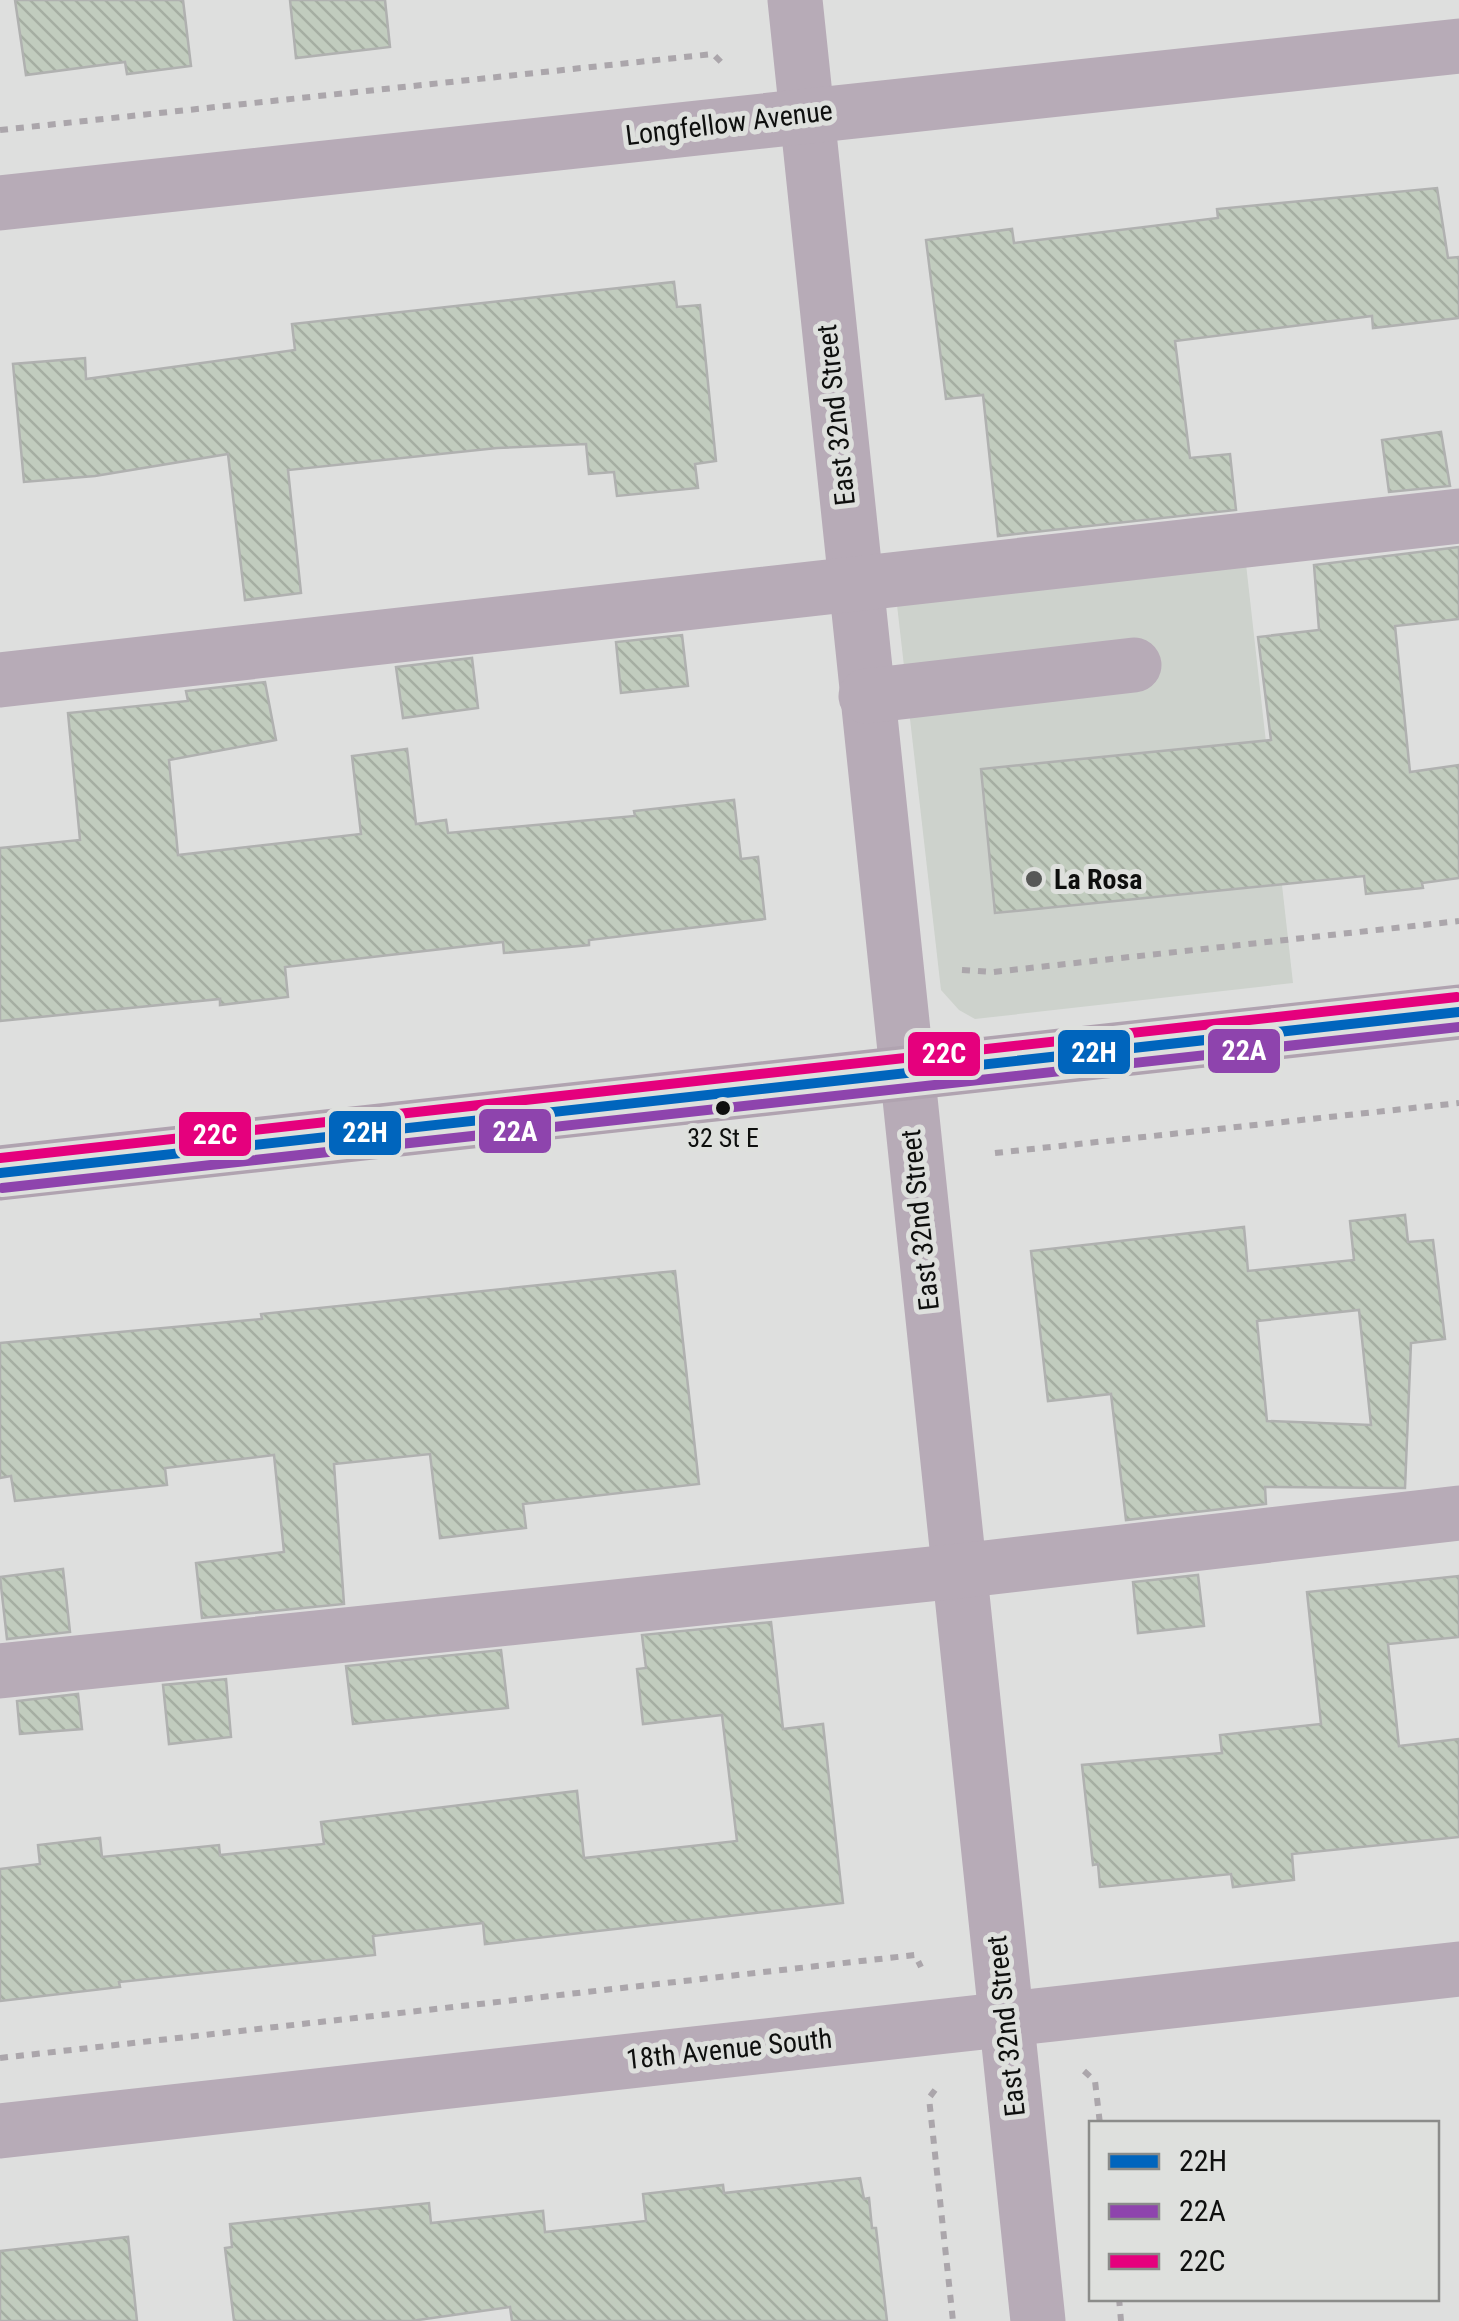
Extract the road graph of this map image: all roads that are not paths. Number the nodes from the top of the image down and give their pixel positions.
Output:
1 (795, 0) edge
2 (1459, 46) edge
3 (805, 113) junction
4 (0, 203) edge
5 (1459, 516) edge
6 (854, 582) junction
7 (1134, 666) dead end
8 (0, 680) edge
9 (866, 696) junction
10 (1459, 1012) edge
11 (905, 1072) junction
12 (0, 1173) edge
13 (1459, 1514) edge
14 (960, 1571) junction
15 (0, 1671) edge
16 (1459, 1969) edge
17 (1005, 2018) junction
18 (0, 2131) edge
19 (1038, 2321) edge

1 - 3 street, East 32nd Street
2 - 3 street, Longfellow Avenue
3 - 4 street, Longfellow Avenue
3 - 6 street, East 32nd Street
5 - 6 street
6 - 8 street
6 - 9 street, East 32nd Street
7 - 9 street
9 - 11 street, East 32nd Street
10 - 11 main road
11 - 12 main road
11 - 14 street, East 32nd Street
13 - 14 street
14 - 15 street
14 - 17 street, East 32nd Street
16 - 17 street, 18th Avenue South
17 - 18 street, 18th Avenue South
17 - 19 street, East 32nd Street

